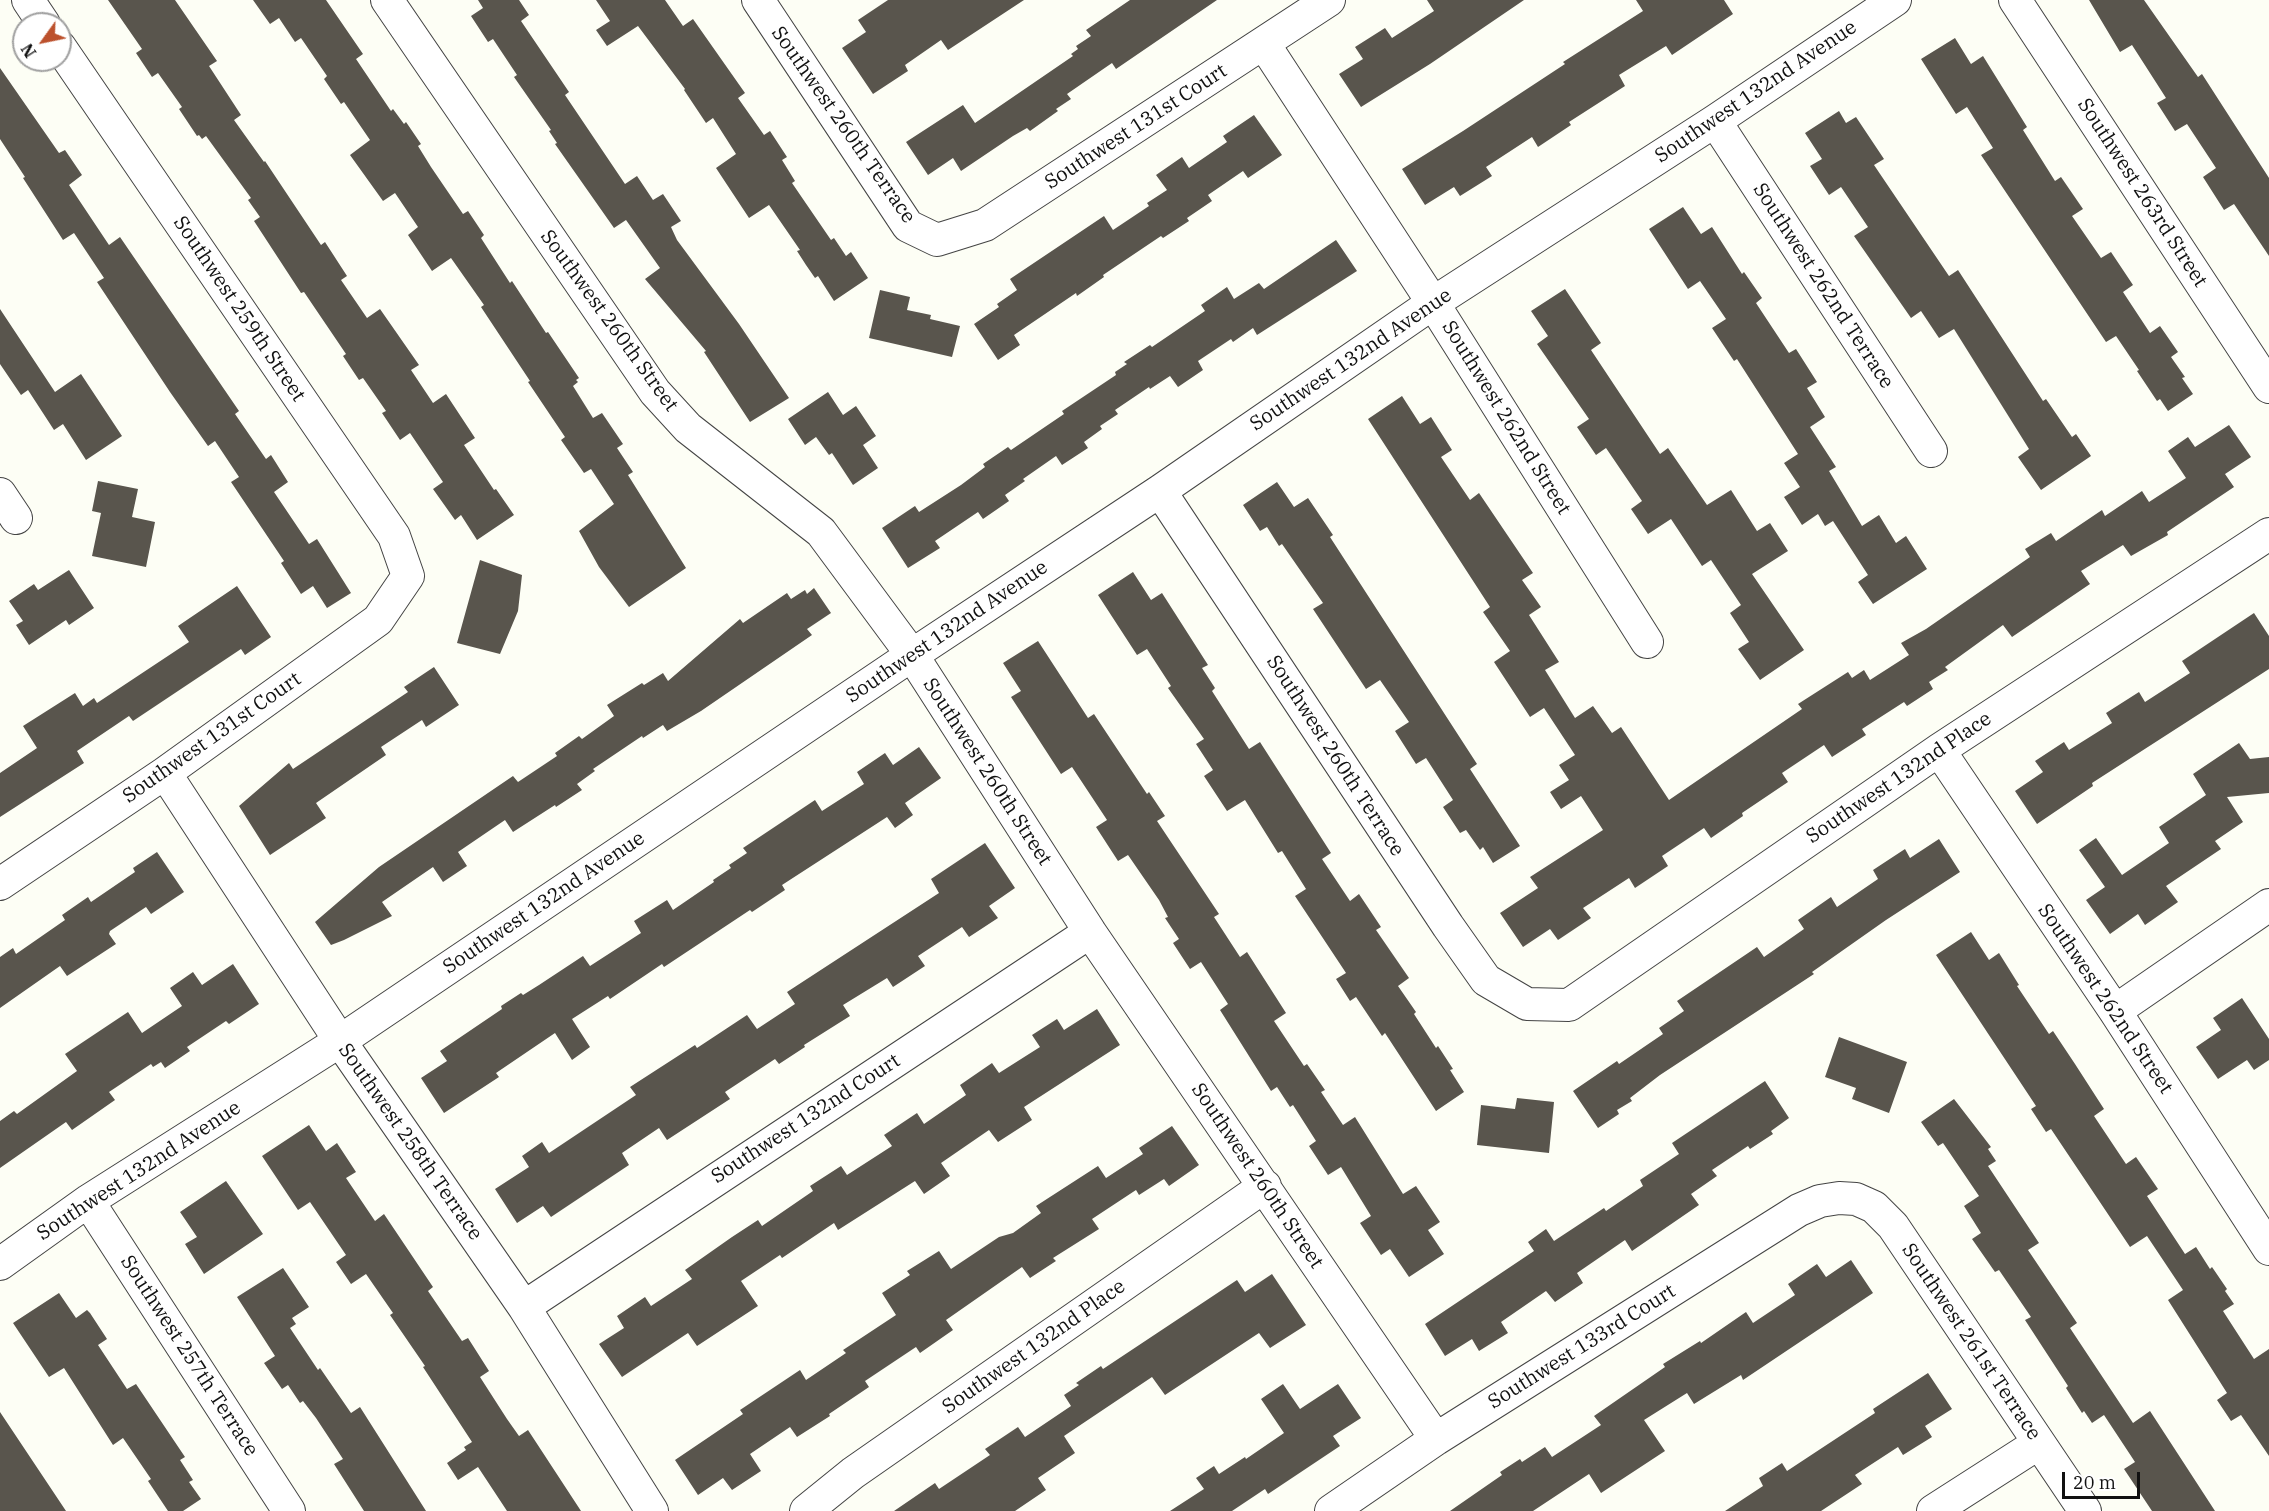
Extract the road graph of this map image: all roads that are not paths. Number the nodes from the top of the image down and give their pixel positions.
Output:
1 (387, 0) edge
2 (1329, 0) edge
3 (1895, 0) edge
4 (2015, 0) edge
5 (770, 5) edge
6 (1264, 44) junction
7 (72, 65) edge
8 (1715, 121) junction
9 (937, 240) joint
10 (1433, 303) junction
11 (2269, 387) edge
12 (1931, 451) dead end
13 (1160, 491) junction
14 (2269, 534) edge
15 (408, 576) joint
16 (1647, 642) dead end
17 (912, 655) junction
18 (1939, 750) junction
19 (165, 774) junction
20 (0, 884) edge
21 (2269, 905) edge
22 (1090, 932) junction
23 (1527, 1004) joint
24 (2115, 1011) junction
25 (340, 1041) junction
26 (1265, 1186) junction
27 (1839, 1198) joint
28 (88, 1201) junction
29 (2269, 1249) edge
30 (0, 1264) edge
31 (524, 1307) junction
32 (1436, 1439) junction
33 (2039, 1443) junction
34 (289, 1511) edge
35 (652, 1511) edge
36 (806, 1511) edge
37 (1331, 1511) edge
38 (1933, 1511) edge
39 (2085, 1511) edge

1 - 17 street, Southwest 260th Street
2 - 6 street, Southwest 131st Court
3 - 8 street, Southwest 132nd Avenue
4 - 11 street, Southwest 263rd Street
5 - 9 street, Southwest 260th Terrace
6 - 9 street, Southwest 131st Court
6 - 10 street, Southwest 262nd Street
7 - 15 street, Southwest 259th Street
8 - 10 street, Southwest 132nd Avenue
8 - 12 street, Southwest 262nd Terrace
10 - 13 street, Southwest 132nd Avenue
10 - 16 street, Southwest 262nd Street
13 - 17 street, Southwest 132nd Avenue
13 - 23 street, Southwest 260th Terrace
14 - 18 street, Southwest 132nd Place
15 - 19 street, Southwest 131st Court
17 - 22 street, Southwest 260th Street
17 - 25 street, Southwest 132nd Avenue
18 - 23 street, Southwest 132nd Place
18 - 24 street, Southwest 262nd Street
19 - 20 street, Southwest 131st Court
19 - 25 street, Southwest 258th Terrace
21 - 24 street
22 - 26 street, Southwest 260th Street
22 - 31 street, Southwest 132nd Court
24 - 29 street, Southwest 262nd Street
25 - 28 street, Southwest 132nd Avenue
25 - 31 street, Southwest 258th Terrace
26 - 32 street, Southwest 260th Street
26 - 36 street, Southwest 132nd Place
27 - 32 street, Southwest 133rd Court
27 - 33 street, Southwest 261st Terrace
28 - 30 street, Southwest 132nd Avenue
28 - 34 street, Southwest 257th Terrace
31 - 35 street, Southwest 258th Terrace
32 - 37 street, Southwest 133rd Court
33 - 38 street
33 - 39 street, Southwest 261st Terrace

